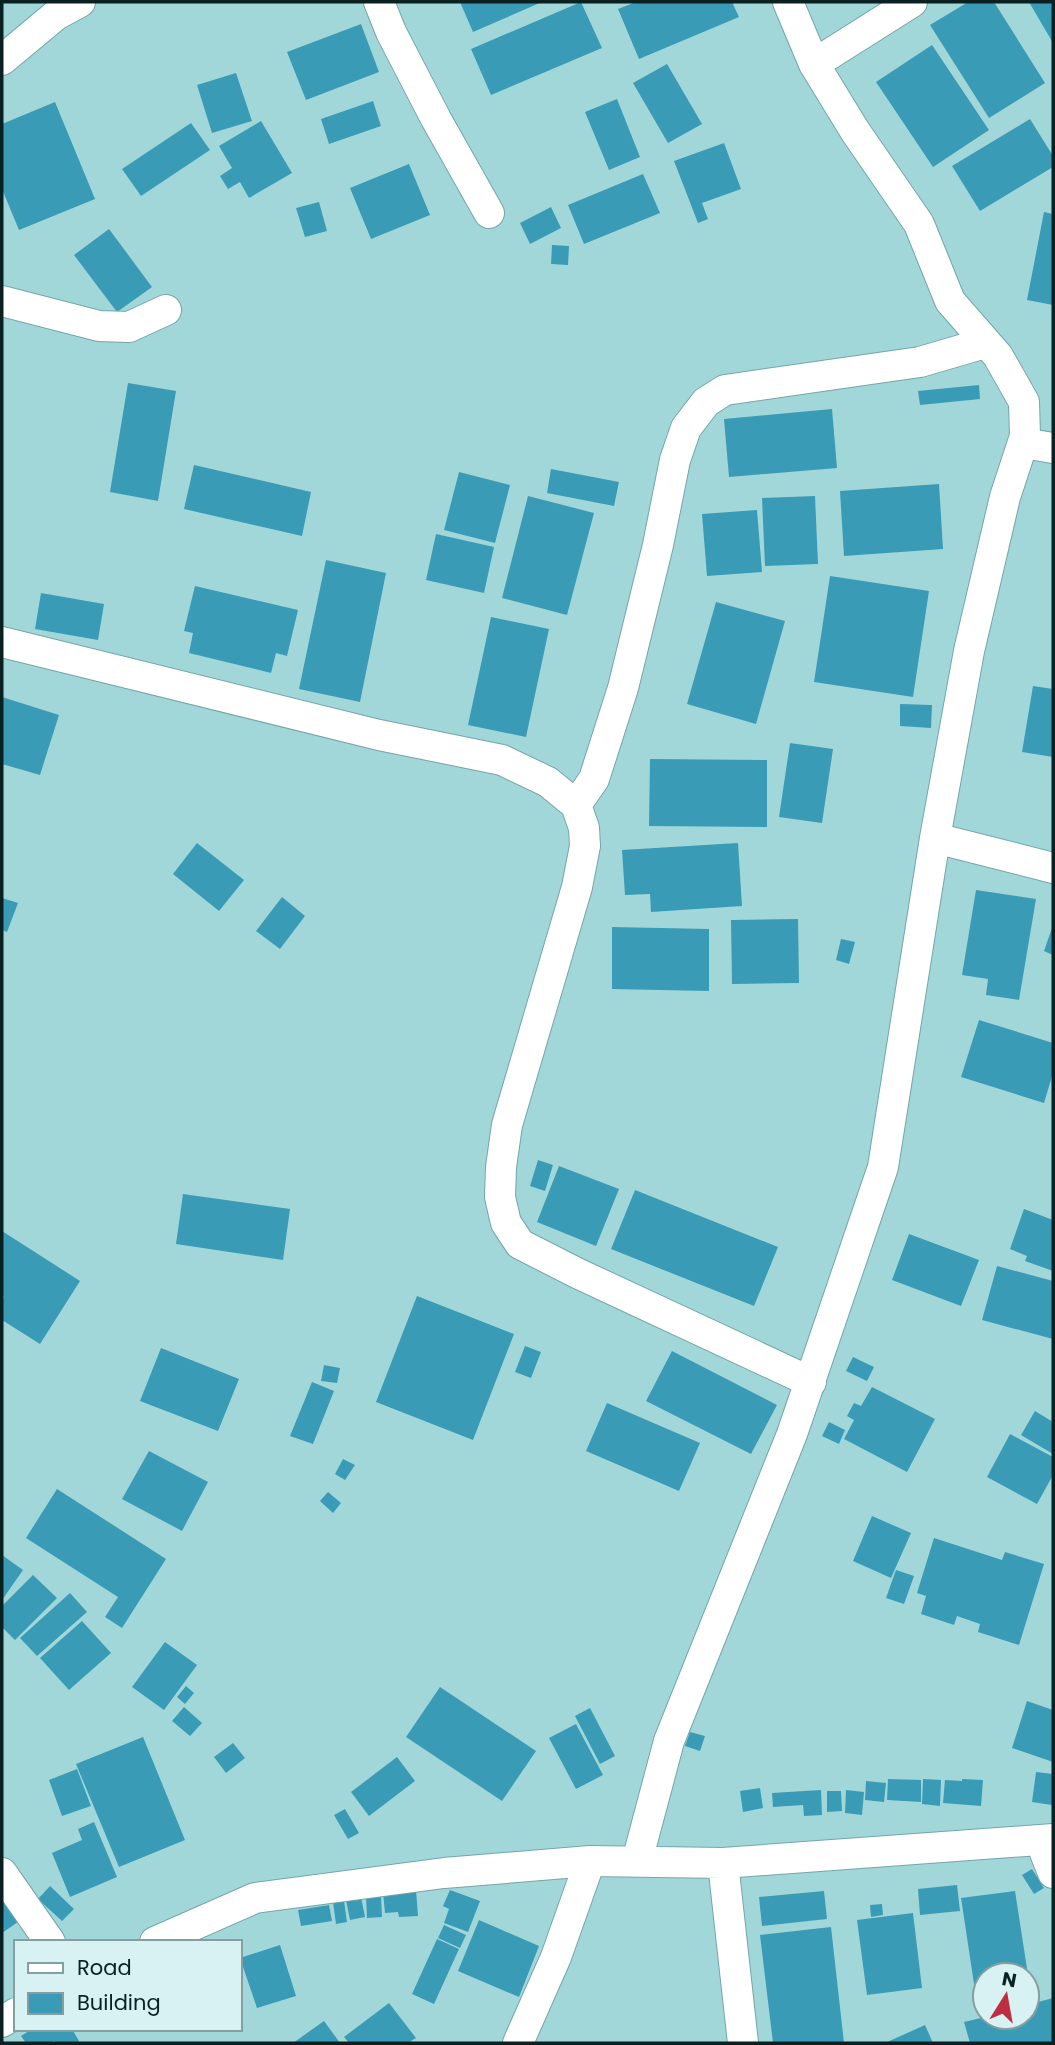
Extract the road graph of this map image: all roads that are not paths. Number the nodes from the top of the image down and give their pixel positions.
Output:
1 (80, 2) edge
2 (379, 2) edge
3 (788, 2) edge
4 (912, 2) edge
5 (2, 60) edge
6 (814, 64) junction
7 (489, 213) dead end
8 (2, 301) edge
9 (166, 310) dead end
10 (985, 343) junction
11 (1023, 443) junction
12 (1053, 448) edge
13 (2, 642) edge
14 (576, 806) junction
15 (935, 838) junction
16 (1053, 868) edge
17 (811, 1382) junction
18 (1046, 1840) edge
19 (590, 1861) junction
20 (637, 1861) junction
21 (723, 1863) junction
22 (2, 1873) edge
23 (1053, 1873) edge
24 (49, 1940) edge
25 (160, 1940) edge
26 (518, 2043) edge
27 (743, 2043) edge

1 - 5 street
2 - 7 street
3 - 6 street
4 - 6 street
6 - 10 street
8 - 9 street
10 - 11 street
10 - 14 street
11 - 12 street
11 - 15 street
13 - 14 street
14 - 17 street
15 - 16 street
15 - 17 street
17 - 20 street
18 - 21 street
18 - 23 street
19 - 20 street
19 - 25 street
19 - 26 street
20 - 21 street
21 - 27 street
22 - 24 street

